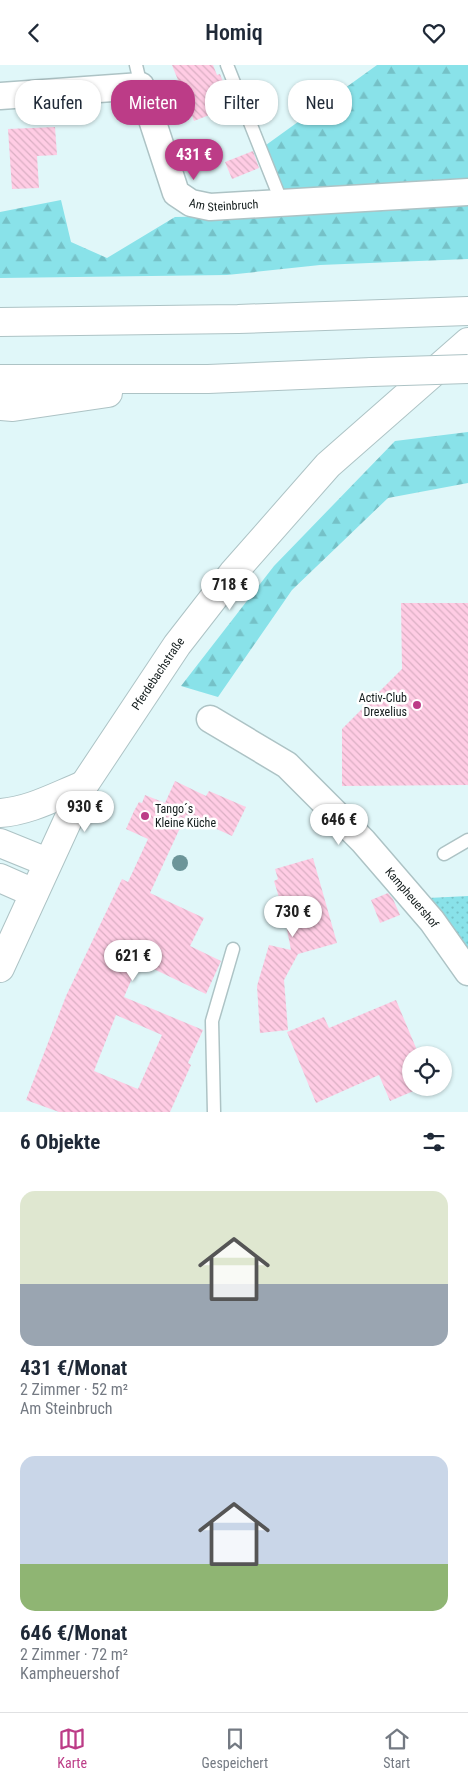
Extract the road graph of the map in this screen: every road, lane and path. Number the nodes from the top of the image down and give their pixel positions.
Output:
1 (227, 65) edge
2 (138, 76) edge
3 (0, 96) edge
4 (468, 192) edge
5 (282, 203) junction
6 (468, 311) edge
7 (0, 322) edge
8 (468, 341) edge
9 (468, 369) edge
10 (0, 379) edge
11 (208, 379) junction
12 (0, 407) edge
13 (210, 719) dead end
14 (84, 785) junction
15 (0, 813) edge
16 (468, 840) edge
17 (0, 843) edge
18 (444, 854) dead end
19 (47, 862) junction
20 (0, 878) edge
21 (34, 893) junction
22 (232, 949) dead end
23 (0, 968) edge
24 (468, 973) edge
25 (214, 1112) edge

1 - 5 lane
2 - 3 street, Am Steinbruch
2 - 5 street, Am Steinbruch
4 - 5 street, Am Steinbruch
6 - 7 main road
8 - 14 main road, Pferdebachstraße
9 - 11 main road, bridge
10 - 11 main road
11 - 12 main road
13 - 24 street, Kampheuershof
14 - 15 main road
14 - 19 main road, Pferdebachstraße
16 - 18 lane
17 - 19 main road
19 - 21 main road, Pferdebachstraße
20 - 21 main road
21 - 23 main road, Pferdebachstraße
22 - 25 lane

